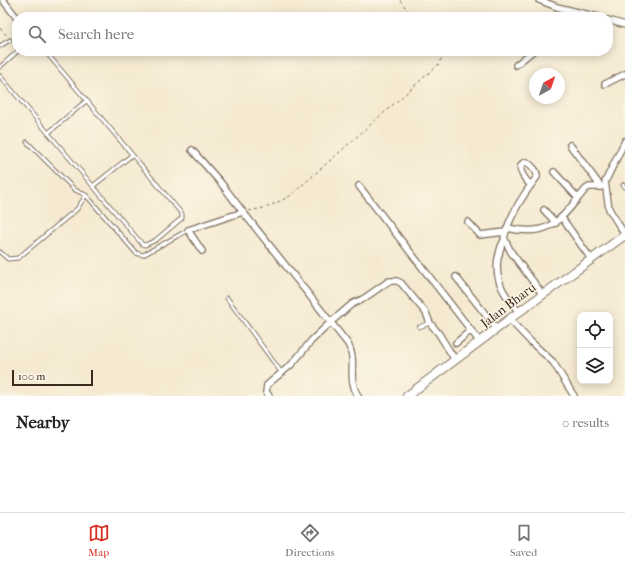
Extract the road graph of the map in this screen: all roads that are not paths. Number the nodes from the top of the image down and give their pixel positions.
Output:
1 (3, 0) edge
2 (540, 0) edge
3 (12, 12) edge
4 (576, 12) edge
5 (613, 21) edge
6 (625, 25) edge
7 (10, 40) road end
8 (0, 46) edge
9 (12, 56) edge
10 (49, 56) edge
11 (527, 56) edge
12 (516, 65) dead end
13 (0, 66) edge
14 (625, 74) edge
15 (0, 76) edge
16 (605, 84) dead end
17 (86, 101) junction
18 (48, 133) junction
19 (625, 141) edge
20 (27, 142) dead end
21 (570, 145) dead end
22 (192, 150) dead end
23 (623, 150) edge
24 (132, 155) junction
25 (554, 172) dead end
26 (531, 185) dead end
27 (93, 186) junction
28 (359, 186) dead end
29 (599, 187) junction
30 (606, 191) junction
31 (86, 195) junction
32 (578, 198) junction
33 (544, 210) dead end
34 (243, 212) junction
35 (562, 218) junction
36 (468, 222) dead end
37 (556, 222) junction
38 (188, 230) junction
39 (506, 230) junction
40 (625, 235) edge
41 (504, 241) junction
42 (202, 251) dead end
43 (0, 252) edge
44 (591, 259) junction
45 (456, 277) dead end
46 (543, 294) junction
47 (227, 298) dead end
48 (519, 312) junction
49 (510, 319) junction
50 (331, 322) junction
51 (430, 323) junction
52 (419, 327) dead end
53 (497, 329) junction
54 (471, 330) junction
55 (480, 342) junction
56 (456, 343) dead end
57 (455, 360) junction
58 (281, 372) junction
59 (269, 396) edge
60 (358, 396) edge
61 (407, 396) edge
62 (574, 396) edge

1 - 3 street
2 - 4 street
5 - 6 street
7 - 8 lane
9 - 13 lane
10 - 17 lane
11 - 12 street
14 - 16 street
15 - 18 lane
17 - 18 lane
17 - 24 lane
18 - 27 lane
19 - 23 street
20 - 31 lane
21 - 29 street
22 - 34 street
23 - 30 street
24 - 27 lane
24 - 27 lane
25 - 32 street
26 - 39 street
28 - 54 street
29 - 30 street
29 - 32 street
30 - 40 street
31 - 38 lane
31 - 43 lane
32 - 35 street
33 - 37 street
34 - 38 street
34 - 50 street
35 - 37 street
35 - 44 street
36 - 39 street
37 - 39 street
38 - 42 street
39 - 41 street
40 - 44 main road, Jalan Bharu
41 - 46 street
41 - 48 street
44 - 46 main road, Jalan Bharu
45 - 53 street
46 - 48 main road, Jalan Bharu
47 - 58 lane
48 - 49 main road, Jalan Bharu
49 - 53 main road, Jalan Bharu
49 - 62 street
50 - 51 street
50 - 58 street
50 - 60 street
51 - 52 lane
51 - 57 street
53 - 55 main road, Jalan Bharu
54 - 55 street
54 - 56 street
55 - 57 main road, Jalan Bharu
57 - 61 main road, Jalan Bharu
58 - 59 street

